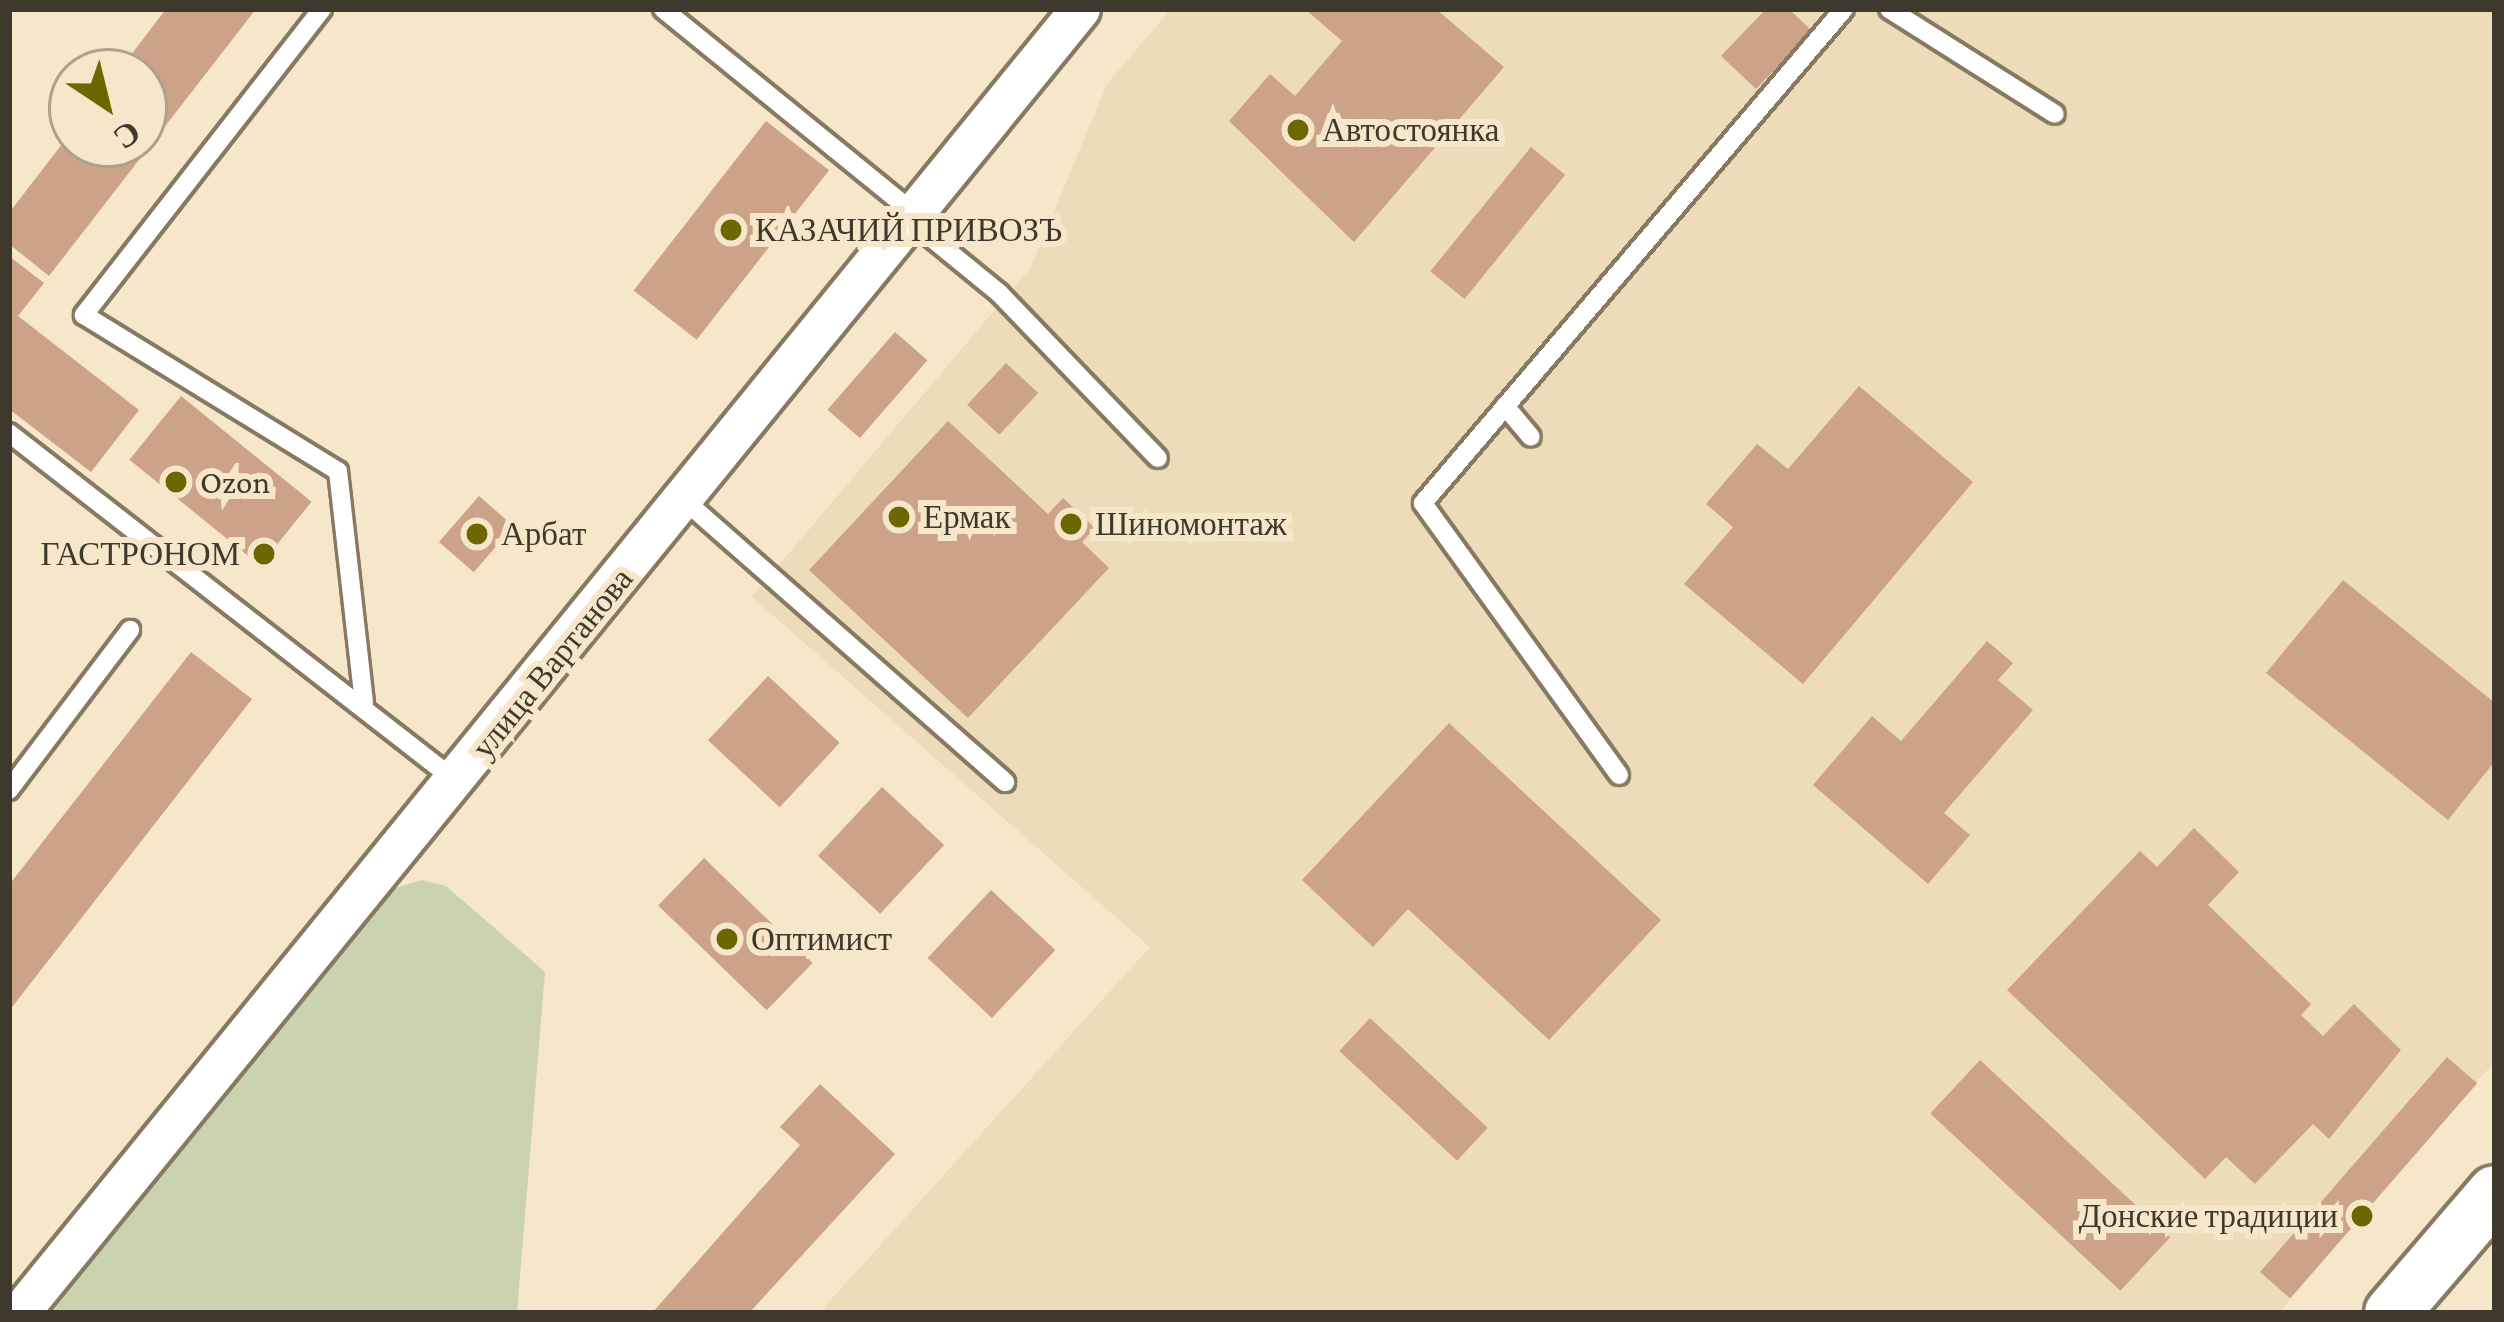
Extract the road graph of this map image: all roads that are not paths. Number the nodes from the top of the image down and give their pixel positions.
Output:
1 (322, 9) edge
2 (663, 9) edge
3 (1080, 9) edge
4 (1844, 9) edge
5 (1889, 9) edge
6 (2055, 114) dead end
7 (914, 219) junction
8 (1505, 406) junction
9 (9, 434) edge
10 (1531, 437) dead end
11 (1158, 458) dead end
12 (683, 499) junction
13 (130, 630) dead end
14 (364, 703) junction
15 (1619, 776) dead end
16 (456, 781) junction
17 (1005, 782) dead end
18 (9, 790) edge
19 (2495, 1193) edge
20 (19, 1313) edge
21 (2392, 1313) edge

1 - 14 lane
2 - 7 lane
3 - 7 street, улица Вартанова
4 - 8 lane
5 - 6 lane
7 - 11 lane
7 - 12 street, улица Вартанова
8 - 10 lane
8 - 15 lane
9 - 14 lane
12 - 16 street, улица Вартанова
12 - 17 lane
13 - 18 lane
14 - 16 lane
16 - 20 street, улица Вартанова
19 - 21 main road

